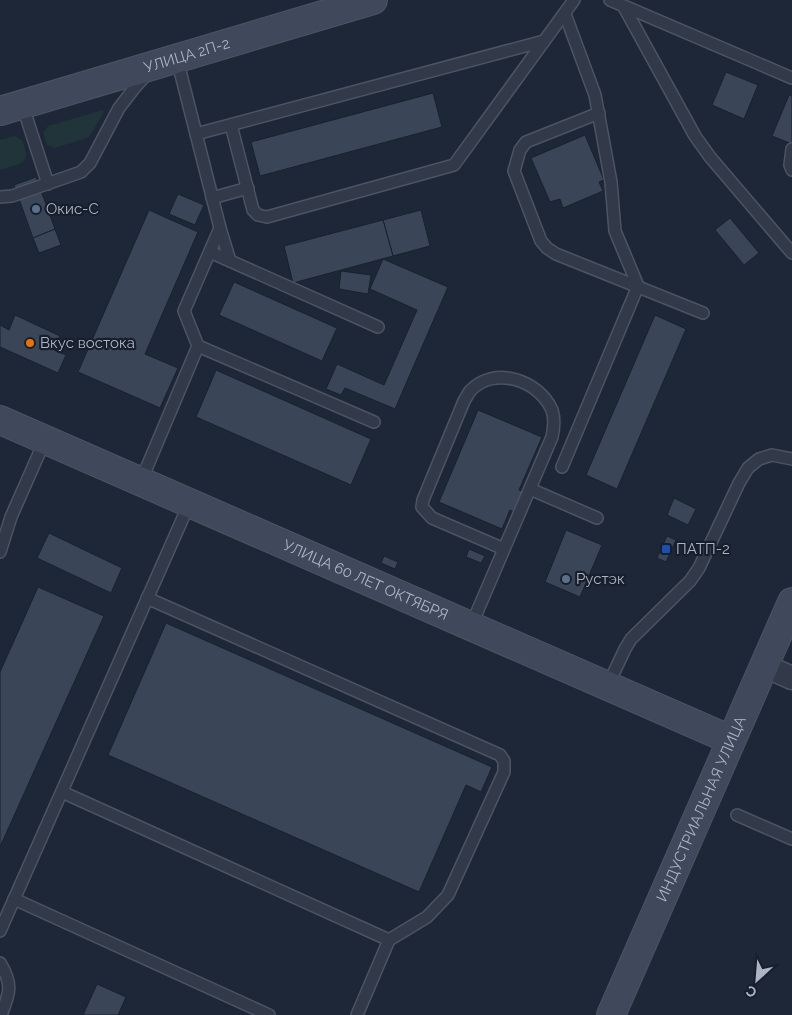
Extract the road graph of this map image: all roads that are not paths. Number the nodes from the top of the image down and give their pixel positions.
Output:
1 (373, 0) edge
2 (574, 0) edge
3 (610, 0) edge
4 (624, 7) junction
5 (565, 14) junction
6 (544, 41) junction
7 (172, 60) junction
8 (792, 78) edge
9 (111, 86) junction
10 (11, 107) edge
11 (119, 108) junction
12 (599, 113) junction
13 (231, 125) junction
14 (196, 134) junction
15 (792, 149) edge
16 (792, 170) edge
17 (48, 184) junction
18 (248, 188) junction
19 (0, 197) edge
20 (212, 198) junction
21 (220, 228) junction
22 (210, 252) junction
23 (792, 253) edge
24 (230, 261) junction
25 (638, 286) junction
26 (703, 313) dead end
27 (378, 327) dead end
28 (198, 346) junction
29 (0, 420) edge
30 (374, 422) dead end
31 (45, 440) junction
32 (792, 460) edge
33 (562, 467) dead end
34 (141, 481) junction
35 (530, 490) junction
36 (190, 502) junction
37 (597, 518) dead end
38 (6, 519) edge
39 (504, 549) junction
40 (0, 552) edge
41 (147, 598) junction
42 (792, 602) edge
43 (471, 626) junction
44 (765, 666) junction
45 (792, 678) edge
46 (608, 685) junction
47 (731, 740) junction
48 (62, 792) junction
49 (737, 815) dead end
50 (792, 839) edge
51 (14, 899) junction
52 (0, 931) edge
53 (389, 940) junction
54 (0, 963) edge
55 (1, 1015) edge
56 (269, 1015) edge
57 (357, 1015) edge
58 (611, 1015) edge

1 - 7 main road, УЛИЦА 2П-2
2 - 5 lane
3 - 4 lane
4 - 8 lane
4 - 23 lane
5 - 6 lane
5 - 12 lane
6 - 13 lane
6 - 18 lane
7 - 9 main road, УЛИЦА 2П-2
7 - 11 lane
7 - 14 lane
9 - 10 main road, УЛИЦА 2П-2
9 - 11 lane
10 - 17 lane
11 - 17 lane
12 - 25 lane
12 - 25 lane
13 - 14 lane
13 - 18 lane
14 - 20 lane
15 - 16 lane
17 - 19 lane
18 - 20 lane
20 - 21 lane
21 - 22 lane
21 - 24 lane
22 - 24 lane
22 - 28 lane
24 - 27 lane
25 - 26 lane
25 - 33 lane
28 - 30 lane
28 - 34 lane
29 - 31 main road, УЛИЦА 60 ЛЕТ ОКТЯБРЯ
31 - 34 main road, УЛИЦА 60 ЛЕТ ОКТЯБРЯ
31 - 38 lane
32 - 46 lane
34 - 36 main road, УЛИЦА 60 ЛЕТ ОКТЯБРЯ
35 - 37 lane
35 - 39 lane
35 - 39 lane
36 - 41 lane
36 - 43 main road, УЛИЦА 60 ЛЕТ ОКТЯБРЯ
38 - 40 lane
39 - 43 lane
41 - 48 lane
41 - 53 lane
42 - 44 main road, ИНДУСТРИАЛЬНАЯ УЛИЦА
43 - 46 main road, УЛИЦА 60 ЛЕТ ОКТЯБРЯ
44 - 45 street
44 - 47 main road, ИНДУСТРИАЛЬНАЯ УЛИЦА
46 - 47 main road, УЛИЦА 60 ЛЕТ ОКТЯБРЯ
47 - 58 main road, ИНДУСТРИАЛЬНАЯ УЛИЦА
48 - 51 lane
48 - 53 lane
49 - 50 lane
51 - 52 lane
51 - 56 lane
53 - 57 lane
54 - 55 lane

